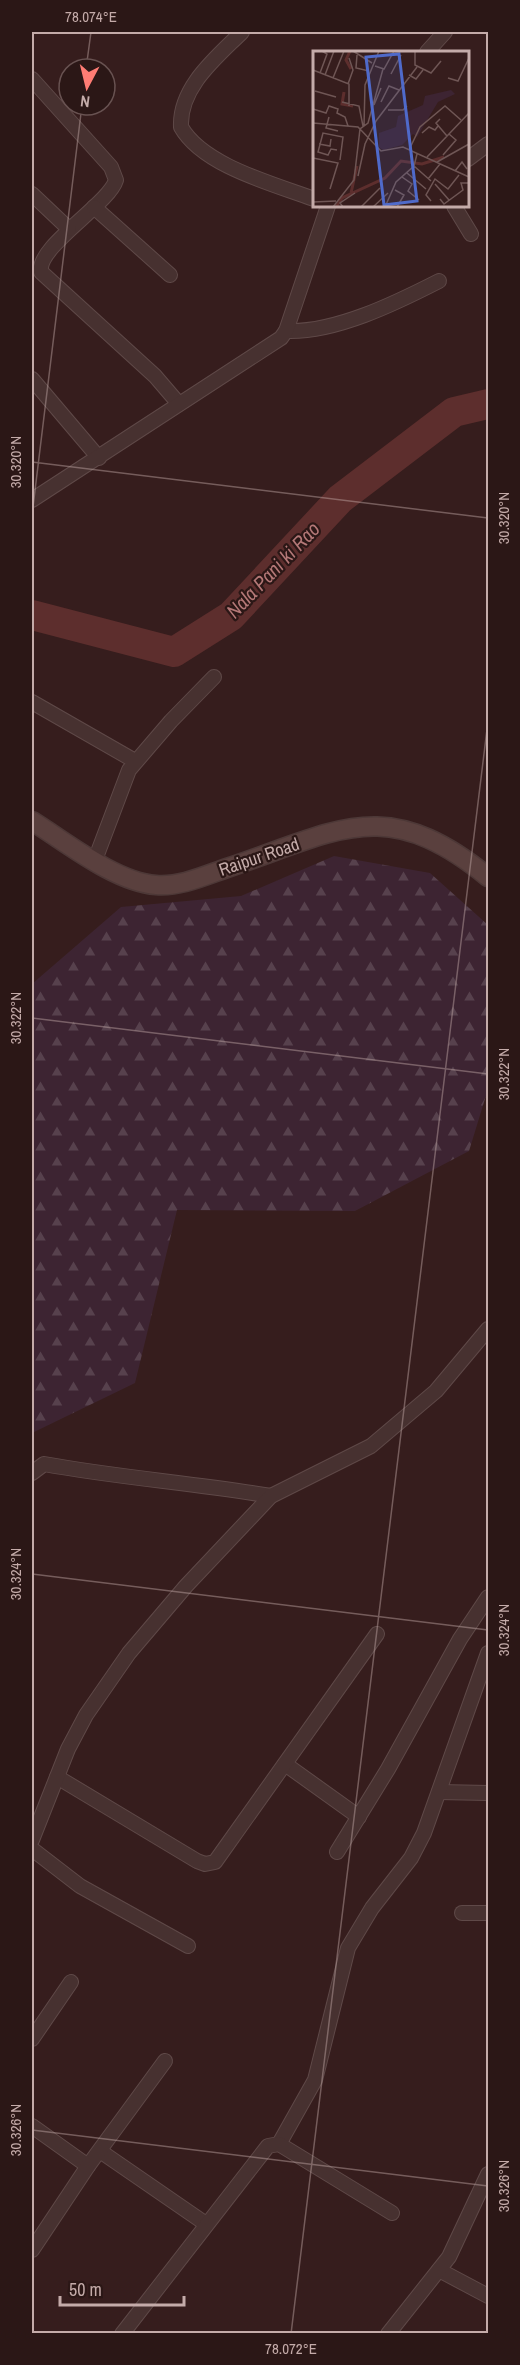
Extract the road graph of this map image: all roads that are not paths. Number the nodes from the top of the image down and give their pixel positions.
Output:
1 (242, 32) edge
2 (446, 32) edge
3 (428, 51) edge
4 (32, 79) edge
5 (489, 144) edge
6 (469, 158) edge
7 (32, 194) edge
8 (313, 197) edge
9 (94, 207) junction
10 (328, 207) edge
11 (455, 207) edge
12 (69, 229) junction
13 (471, 234) dead end
14 (170, 275) dead end
15 (439, 281) dead end
16 (286, 331) junction
17 (32, 379) edge
18 (179, 404) junction
19 (99, 458) junction
20 (32, 500) edge
21 (214, 677) dead end
22 (32, 702) edge
23 (135, 761) junction
24 (32, 821) edge
25 (95, 860) junction
26 (489, 877) edge
27 (489, 1329) edge
28 (32, 1473) edge
29 (271, 1496) junction
30 (489, 1597) edge
31 (377, 1634) dead end
32 (489, 1653) edge
33 (285, 1764) junction
34 (57, 1777) junction
35 (439, 1792) junction
36 (489, 1793) edge
37 (359, 1817) junction
38 (32, 1840) edge
39 (32, 1849) edge
40 (337, 1852) dead end
41 (462, 1913) dead end
42 (489, 1913) edge
43 (188, 1946) dead end
44 (71, 1982) dead end
45 (32, 2039) edge
46 (165, 2061) dead end
47 (32, 2126) edge
48 (279, 2144) junction
49 (100, 2151) junction
50 (88, 2166) junction
51 (489, 2174) edge
52 (392, 2213) dead end
53 (206, 2224) junction
54 (32, 2250) edge
55 (439, 2270) junction
56 (489, 2296) edge
57 (122, 2334) edge
58 (388, 2334) edge

1 - 8 street
2 - 3 street
4 - 9 street
5 - 6 street
7 - 12 street
9 - 12 street
9 - 14 street
10 - 16 street
11 - 13 street
12 - 18 street
15 - 16 street
16 - 18 street
17 - 19 street
18 - 19 street
19 - 20 street
21 - 23 street
22 - 23 street
23 - 25 street
24 - 25 main road, Raipur Road
25 - 26 main road, Raipur Road
27 - 29 street
28 - 29 street
29 - 34 street
30 - 37 street
31 - 33 street
32 - 35 street
33 - 34 street
33 - 37 street
34 - 38 street
35 - 36 street
35 - 48 street
37 - 40 street
39 - 43 street
41 - 42 street
44 - 45 street
46 - 49 street
47 - 50 street
48 - 52 street
48 - 53 street
49 - 50 street
49 - 53 street
50 - 54 street
51 - 55 street
53 - 57 street
55 - 56 street
55 - 58 street

